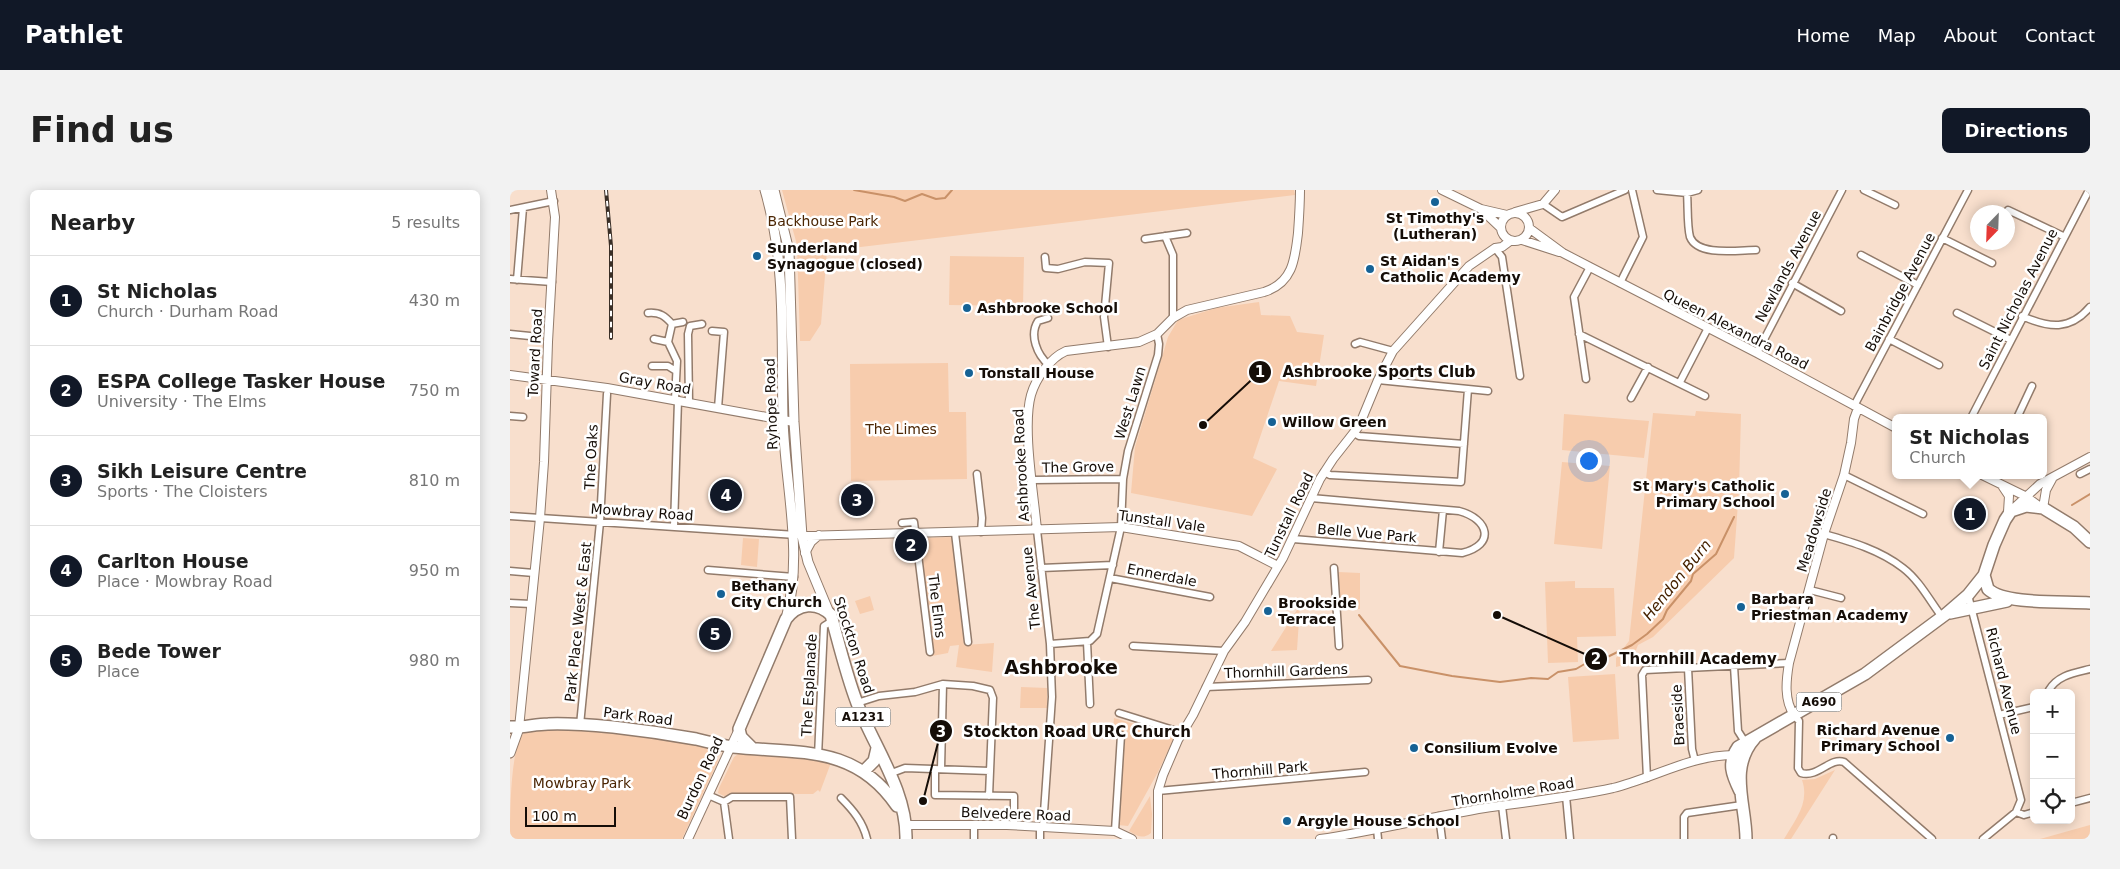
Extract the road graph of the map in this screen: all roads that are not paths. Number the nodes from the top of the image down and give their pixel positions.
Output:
1 (551, 190) edge
2 (765, 190) edge
3 (774, 190) edge
4 (1300, 190) edge
5 (1442, 190) edge
6 (1555, 190) edge
7 (1625, 190) edge
8 (1632, 190) edge
9 (1657, 190) edge
10 (1698, 190) edge
11 (1842, 190) edge
12 (1864, 190) edge
13 (1968, 190) edge
14 (2088, 192) edge
15 (1687, 193) junction
16 (554, 201) junction
17 (1541, 205) junction
18 (1894, 205) dead end
19 (523, 208) junction
20 (1481, 209) junction
21 (510, 210) edge
22 (2015, 213) edge
23 (1509, 214) junction
24 (1529, 225) junction
25 (1501, 230) junction
26 (1187, 233) dead end
27 (1165, 236) junction
28 (2063, 236) junction
29 (1942, 238) junction
30 (1145, 240) dead end
31 (1522, 240) junction
32 (1510, 241) junction
33 (1495, 248) junction
34 (1756, 250) dead end
35 (1563, 253) junction
36 (1861, 255) dead end
37 (1045, 257) dead end
38 (1992, 263) dead end
39 (1590, 267) junction
40 (514, 280) edge
41 (552, 282) junction
42 (1620, 283) junction
43 (1792, 283) junction
44 (1918, 285) junction
45 (2090, 308) edge
46 (1841, 311) dead end
47 (648, 313) dead end
48 (1957, 313) dead end
49 (2022, 316) junction
50 (1048, 318) dead end
51 (1173, 318) junction
52 (683, 322) dead end
53 (672, 324) junction
54 (702, 324) dead end
55 (1708, 328) junction
56 (712, 331) dead end
57 (510, 334) edge
58 (1157, 334) junction
59 (1579, 334) junction
60 (530, 336) dead end
61 (654, 339) dead end
62 (1889, 339) junction
63 (2010, 340) junction
64 (668, 342) junction
65 (1355, 344) dead end
66 (1108, 347) junction
67 (1393, 352) junction
68 (1756, 353) junction
69 (1049, 365) junction
70 (1939, 365) dead end
71 (652, 366) dead end
72 (1648, 367) junction
73 (676, 371) junction
74 (510, 376) edge
75 (1520, 376) dead end
76 (547, 379) junction
77 (1586, 379) dead end
78 (1378, 380) junction
79 (1680, 382) junction
80 (2032, 386) dead end
81 (1468, 389) junction
82 (1488, 390) dead end
83 (607, 394) dead end
84 (1705, 396) dead end
85 (1631, 398) dead end
86 (677, 399) junction
87 (689, 402) junction
88 (1856, 407) junction
89 (718, 408) junction
90 (1972, 414) edge
91 (2019, 414) edge
92 (510, 416) edge
93 (523, 417) dead end
94 (783, 420) junction
95 (794, 422) junction
96 (1892, 426) edge
97 (1354, 433) junction
98 (1464, 444) junction
99 (2090, 457) edge
100 (2090, 468) edge
101 (1324, 472) junction
102 (977, 474) dead end
103 (2080, 474) dead end
104 (1844, 475) junction
105 (1123, 479) junction
106 (1991, 479) edge
107 (2052, 479) junction
108 (1033, 480) junction
109 (2003, 487) junction
110 (2025, 496) junction
111 (1311, 498) junction
112 (2041, 507) junction
113 (1443, 510) junction
114 (2010, 512) junction
115 (1923, 514) dead end
116 (510, 516) edge
117 (540, 518) junction
118 (600, 522) junction
119 (902, 523) dead end
120 (674, 527) junction
121 (1121, 527) junction
122 (1037, 530) junction
123 (981, 532) junction
124 (955, 533) junction
125 (915, 534) junction
126 (1824, 534) junction
127 (797, 535) junction
128 (820, 535) junction
129 (1293, 539) junction
130 (2090, 542) edge
131 (1438, 552) junction
132 (805, 553) junction
133 (1112, 565) junction
134 (1278, 566) junction
135 (1041, 568) junction
136 (1334, 568) dead end
137 (708, 570) dead end
138 (510, 571) edge
139 (534, 573) junction
140 (1984, 575) junction
141 (794, 577) junction
142 (1110, 578) junction
143 (815, 579) joint
144 (1810, 590) junction
145 (1968, 595) junction
146 (1210, 597) dead end
147 (1841, 598) dead end
148 (2014, 600) junction
149 (510, 603) edge
150 (2090, 603) edge
151 (531, 604) junction
152 (1972, 607) junction
153 (1944, 616) junction
154 (832, 618) junction
155 (786, 619) junction
156 (968, 642) dead end
157 (1087, 642) junction
158 (1050, 644) junction
159 (1133, 646) dead end
160 (1339, 646) dead end
161 (1224, 651) junction
162 (930, 652) dead end
163 (1789, 663) junction
164 (1734, 666) junction
165 (1688, 668) junction
166 (2090, 669) edge
167 (1368, 680) dead end
168 (943, 684) junction
169 (1206, 687) junction
170 (2049, 689) edge
171 (857, 703) junction
172 (1090, 704) dead end
173 (2030, 708) edge
174 (1119, 713) dead end
175 (1794, 715) junction
176 (1999, 715) junction
177 (580, 725) junction
178 (514, 727) edge
179 (740, 733) junction
180 (1183, 733) junction
181 (1121, 734) dead end
182 (713, 743) junction
183 (731, 746) junction
184 (752, 748) junction
185 (877, 748) junction
186 (510, 753) edge
187 (1739, 753) junction
188 (818, 756) junction
189 (724, 761) junction
190 (1695, 761) junction
191 (938, 769) junction
192 (864, 770) junction
193 (990, 771) junction
194 (1365, 772) dead end
195 (889, 774) junction
196 (1647, 778) junction
197 (1158, 791) junction
198 (1740, 791) junction
199 (708, 795) junction
200 (989, 796) junction
201 (1566, 796) junction
202 (841, 798) dead end
203 (2090, 798) edge
204 (724, 802) junction
205 (2075, 802) edge
206 (1742, 805) junction
207 (1502, 806) junction
208 (2016, 812) junction
209 (2030, 813) edge
210 (1439, 816) junction
211 (905, 820) junction
212 (1157, 824) junction
213 (974, 825) junction
214 (1014, 825) junction
215 (1042, 827) junction
216 (1377, 829) junction
217 (1115, 830) junction
218 (1126, 836) edge
219 (688, 839) edge
220 (730, 839) edge
221 (792, 839) edge
222 (867, 839) edge
223 (906, 839) edge
224 (974, 839) edge
225 (1040, 839) edge
226 (1132, 839) edge
227 (1151, 839) edge
228 (1158, 839) edge
229 (1325, 839) edge
230 (1378, 839) edge
231 (1442, 839) edge
232 (1506, 839) edge
233 (1570, 839) edge
234 (1684, 839) edge
235 (1746, 839) edge
236 (1932, 839) edge
237 (1983, 839) edge

1 - 16 street, Toward Road
2 - 94 main road, Ryhope Road
3 - 95 main road, Ryhope Road
4 - 51 street, Ashbrooke Road
5 - 20 street, Queen Alexandra Road
6 - 17 street
7 - 17 street
8 - 42 street
9 - 15 street
10 - 15 street
11 - 43 street, Newlands Avenue
12 - 18 street
13 - 29 street, Bainbridge Avenue
14 - 28 street, Saint Nicholas Avenue
15 - 34 street
16 - 19 street
16 - 41 street, Toward Road
17 - 23 street
17 - 24 street
19 - 21 street
19 - 40 street
20 - 23 street, Queen Alexandra Road
20 - 25 street, Queen Alexandra Road
22 - 28 street
23 - 24 street, Queen Alexandra Road
23 - 25 street
24 - 31 street
24 - 35 street, Queen Alexandra Road
25 - 32 street, Queen Alexandra Road
25 - 33 street
26 - 27 street
27 - 30 street
27 - 51 street
28 - 49 street, Saint Nicholas Avenue
29 - 38 street
29 - 44 street, Bainbridge Avenue
31 - 32 street, Queen Alexandra Road
31 - 35 street, Queen Alexandra Road
32 - 33 street, Tunstall Road
33 - 67 street, Tunstall Road
33 - 75 street
35 - 39 street, Queen Alexandra Road
36 - 44 street
37 - 66 street
39 - 42 street, Queen Alexandra Road
39 - 59 street
40 - 41 street
41 - 76 street, Toward Road
42 - 55 street, Queen Alexandra Road
43 - 46 street
43 - 68 street, Newlands Avenue
44 - 62 street, Bainbridge Avenue
45 - 49 street
47 - 53 street
48 - 63 street
49 - 63 street, Saint Nicholas Avenue
50 - 69 street
51 - 58 street, Ashbrooke Road
52 - 53 street
53 - 64 street
54 - 87 street
55 - 68 street, Queen Alexandra Road
55 - 79 street
56 - 89 street
57 - 60 street
58 - 66 street, Ashbrooke Road
58 - 105 street, West Lawn
59 - 72 street
59 - 77 street
61 - 64 street
62 - 70 street
62 - 88 street, Bainbridge Avenue
63 - 90 street, Saint Nicholas Avenue
64 - 73 street
65 - 67 street
66 - 69 street, Ashbrooke Road
67 - 78 street, Tunstall Road
68 - 88 street, Queen Alexandra Road
69 - 108 street, Ashbrooke Road
71 - 73 street
72 - 79 street
72 - 85 street
73 - 86 street
74 - 76 street, Gray Road
76 - 86 street, Gray Road
76 - 117 street, Toward Road
78 - 81 street
78 - 97 street, Tunstall Road
79 - 84 street
80 - 91 street
81 - 82 street
81 - 98 street
83 - 118 street, The Oaks
86 - 87 street, Gray Road
86 - 120 street
87 - 89 street, Gray Road
88 - 96 street, Queen Alexandra Road
88 - 104 street, Meadowside
89 - 94 street, Gray Road
92 - 93 street
94 - 95 street, Gray Road
94 - 127 main road, Ryhope Road
95 - 127 main road, Ryhope Road
97 - 98 street
97 - 101 street, Tunstall Road
98 - 101 street
99 - 107 street
100 - 103 street
101 - 111 street, Tunstall Road
102 - 123 street
104 - 115 street
104 - 126 street, Meadowside
105 - 108 street, The Grove
105 - 121 street, West Lawn
106 - 109 street
107 - 110 street
107 - 112 street
108 - 122 street, Ashbrooke Road
109 - 110 street
109 - 114 street
110 - 112 street
110 - 114 street
111 - 113 street
111 - 129 street, Tunstall Road
112 - 114 highway
112 - 130 highway
113 - 131 street
113 - 131 street, Belle Vue Park
114 - 140 highway, A690
116 - 117 street, Mowbray Road
117 - 118 street, Mowbray Road
117 - 139 street, Toward Road
118 - 120 street, Mowbray Road
118 - 177 street, Park Place West & East
119 - 125 street
120 - 127 street, Mowbray Road
121 - 122 street, Tunstall Vale
121 - 133 street, West Lawn
121 - 134 street, Tunstall Vale
122 - 123 street
122 - 135 street, The Avenue
123 - 124 street
124 - 125 street
124 - 156 street
125 - 128 street
125 - 162 street, The Elms
126 - 144 street, Meadowside
126 - 153 street
127 - 128 street
127 - 132 main road, Ryhope Road
127 - 141 main road, Ryhope Road
128 - 132 street
129 - 131 street, Belle Vue Park
129 - 134 street, Tunstall Road
132 - 143 main road, Ryhope Road
133 - 135 street
133 - 142 street, West Lawn
134 - 161 street, Tunstall Road
135 - 158 street, The Avenue
136 - 160 street
137 - 141 street
138 - 139 street
139 - 151 street, Toward Road
140 - 145 highway, A690
140 - 148 highway, A690
141 - 155 main road, Ryhope Road
142 - 146 street, Ennerdale
142 - 157 street, West Lawn
143 - 154 main road, Stockton Road
144 - 147 street
144 - 163 street, Meadowside
145 - 152 street, Richard Avenue
145 - 153 highway, A690
148 - 150 highway, A690
148 - 152 highway, A690
149 - 151 street
151 - 178 street, Toward Road
152 - 153 highway, A690
152 - 176 street, Richard Avenue
153 - 175 highway, A690
154 - 155 highway
154 - 171 highway, Stockton Road / A1231
154 - 188 street, The Esplanade
155 - 179 highway, Burdon Road
157 - 158 street
157 - 172 street
158 - 215 street, The Avenue
159 - 161 street
161 - 169 street, Tunstall Road
163 - 164 street
163 - 175 street, Meadowside
164 - 165 street
164 - 187 street
165 - 190 street, Braeside
165 - 196 street
166 - 170 street
167 - 169 street, Thornhill Gardens
168 - 171 street
168 - 191 street
168 - 193 street
169 - 180 street, Tunstall Road
171 - 185 highway, Stockton Road / A1231
173 - 176 street
174 - 180 street
175 - 187 highway, A690
175 - 236 street
176 - 208 street, Richard Avenue
177 - 178 highway, Park Road
177 - 182 highway, Park Road
178 - 186 main road
179 - 182 highway
179 - 183 street, Burdon Road
179 - 184 highway
180 - 197 street, Tunstall Road
181 - 217 street
182 - 183 highway, Park Road
183 - 184 highway, Park Road
183 - 189 street, Burdon Road
184 - 188 highway, Park Road
184 - 189 street, Park Road
185 - 192 highway
185 - 195 highway, Stockton Road / A1231
187 - 190 street, Thornholme Road
187 - 198 highway, A690
187 - 198 highway, A690
188 - 192 highway, Park Road
189 - 199 street, Burdon Road
190 - 196 street, Thornholme Road
191 - 193 street
191 - 195 street
191 - 200 street
192 - 211 highway, Park Road
193 - 200 street
194 - 197 street, Thornhill Park
195 - 211 highway, Stockton Road / A1231
196 - 201 street, Thornholme Road
197 - 212 street, Tunstall Road
198 - 206 highway, A690
199 - 204 street
199 - 219 street, Burdon Road
200 - 214 street
201 - 207 street, Thornholme Road
201 - 233 street
202 - 222 street
203 - 205 street
204 - 220 street
204 - 221 street
206 - 234 street
206 - 235 highway, A690
207 - 210 street, Thornholme Road
207 - 232 street
208 - 209 street
208 - 237 street
210 - 216 street, Thornholme Road
210 - 231 street
211 - 213 street, Belvedere Road
211 - 223 highway, Stockton Road / A1231
212 - 227 street, Tunstall Road
212 - 228 street, Tunstall Road
213 - 214 street, Belvedere Road
213 - 224 street
214 - 215 street, Belvedere Road
215 - 217 street, Belvedere Road
215 - 225 street, The Avenue
216 - 229 street, Thornholme Road
216 - 230 street
217 - 218 street, Belvedere Road
218 - 226 street, Belvedere Road

